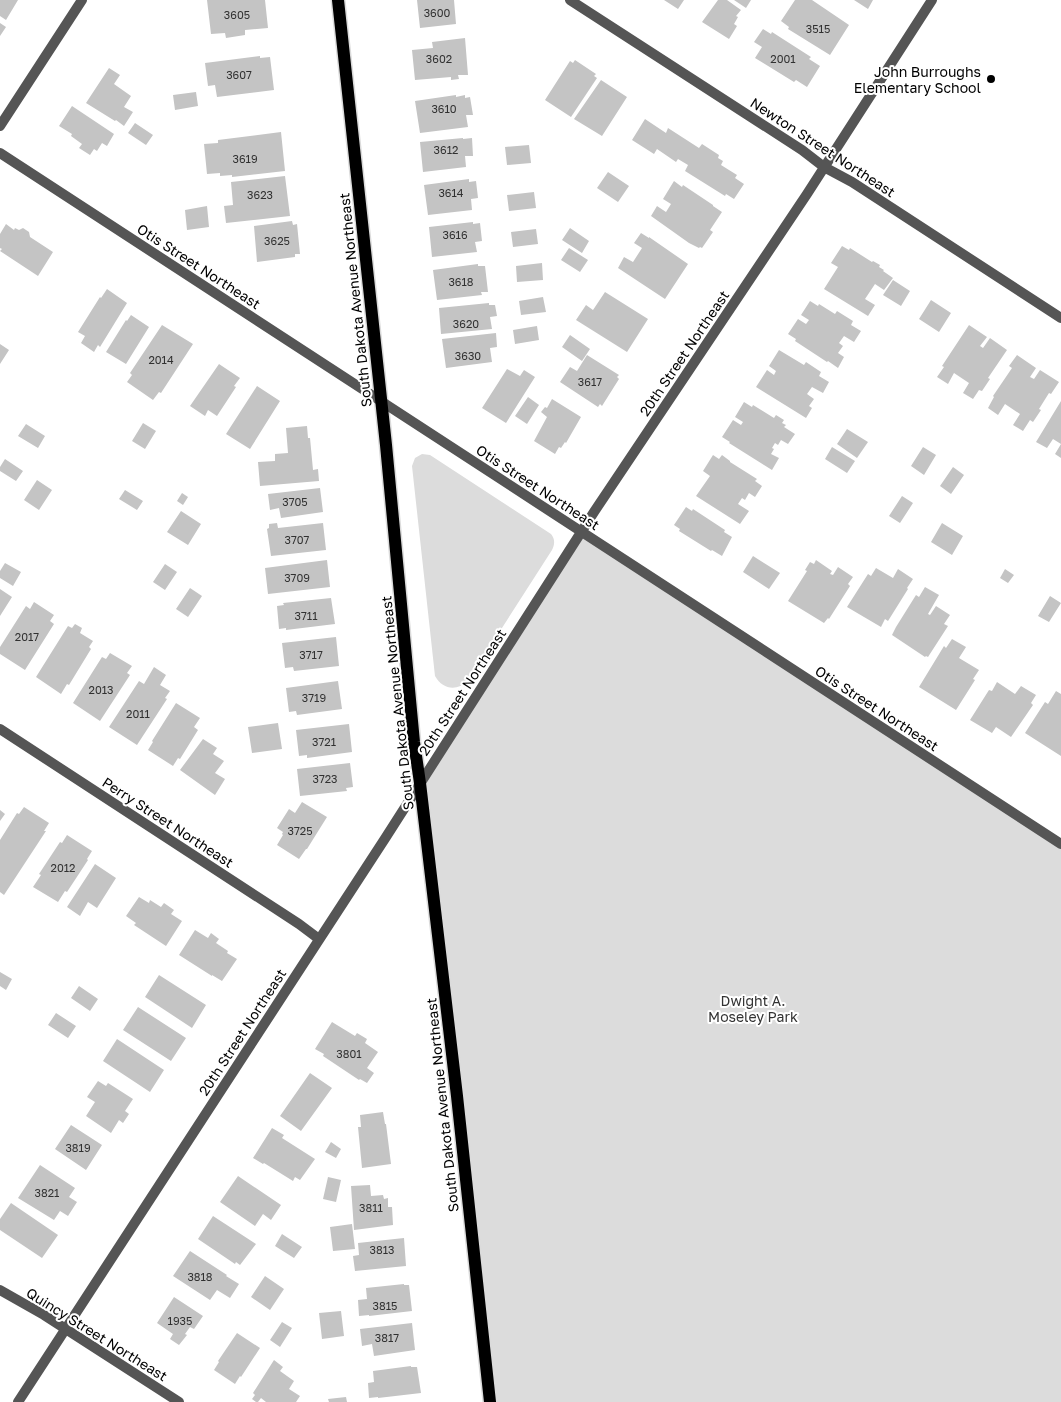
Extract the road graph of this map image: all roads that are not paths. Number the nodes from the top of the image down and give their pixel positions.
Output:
1 (82, 0) edge
2 (338, 0) edge
3 (570, 0) edge
4 (932, 0) edge
5 (0, 126) edge
6 (0, 153) edge
7 (824, 166) junction
8 (1061, 318) edge
9 (381, 401) junction
10 (582, 532) junction
11 (0, 730) edge
12 (420, 783) junction
13 (1061, 844) edge
14 (319, 939) junction
15 (0, 1290) edge
16 (66, 1329) junction
17 (18, 1402) edge
18 (179, 1402) edge
19 (490, 1402) edge

1 - 5 street
2 - 9 main road, South Dakota Avenue Northeast
3 - 7 street, Newton Street Northeast
4 - 7 street, 20th Street Northeast
6 - 9 street, Otis Street Northeast
7 - 8 street, Newton Street Northeast
7 - 10 street, 20th Street Northeast
9 - 10 street, Otis Street Northeast
9 - 12 main road, South Dakota Avenue Northeast
10 - 12 street, 20th Street Northeast
10 - 13 street, Otis Street Northeast
11 - 14 street, Perry Street Northeast
12 - 14 street, 20th Street Northeast
12 - 19 main road, South Dakota Avenue Northeast
14 - 16 street, 20th Street Northeast
15 - 16 street, Quincy Street Northeast
16 - 17 street, 20th Street Northeast
16 - 18 street, Quincy Street Northeast

